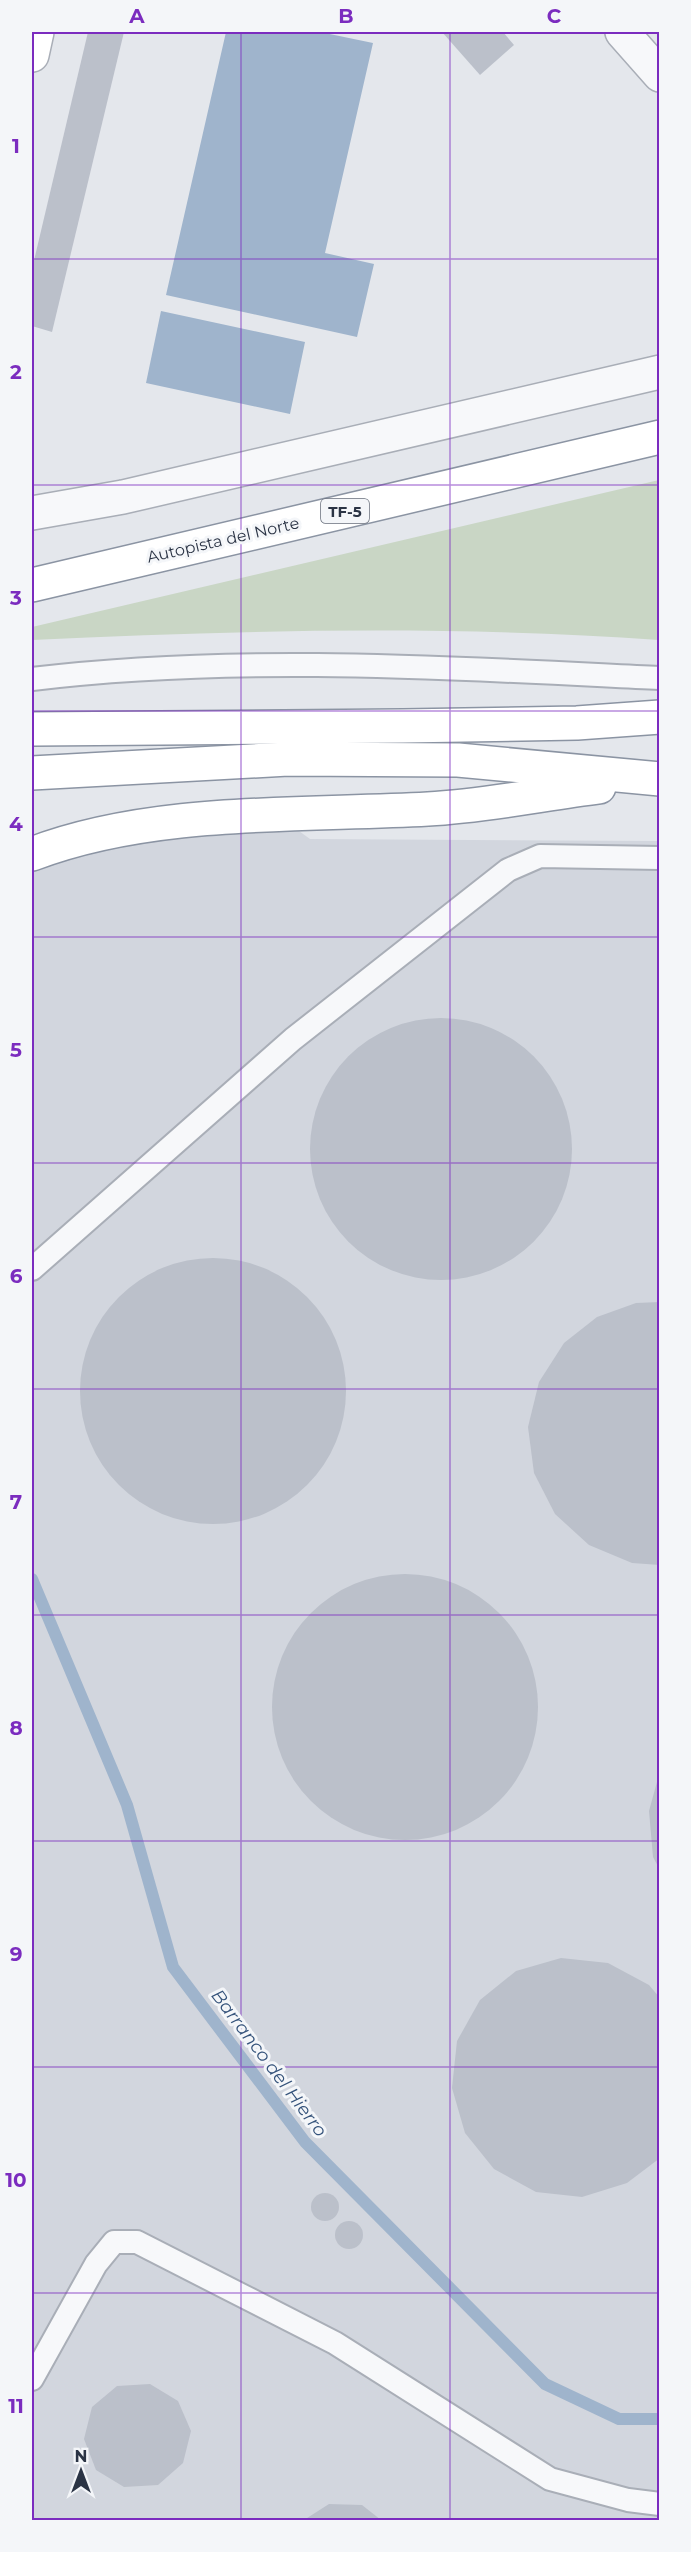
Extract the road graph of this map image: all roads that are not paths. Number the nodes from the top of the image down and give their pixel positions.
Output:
1 (37, 32) edge
2 (622, 32) edge
3 (32, 55) edge
4 (660, 75) edge
5 (660, 372) edge
6 (660, 437) edge
7 (32, 513) edge
8 (32, 585) edge
9 (660, 678) edge
10 (32, 680) edge
11 (660, 717) edge
12 (32, 729) edge
13 (32, 772) edge
14 (657, 779) edge
15 (32, 854) edge
16 (660, 858) edge
17 (32, 1269) edge
18 (32, 2379) edge
19 (660, 2504) edge

1 - 3 main road
2 - 4 street
5 - 7 street
6 - 8 main road, Autopista del Norte / TF-5
9 - 10 lane
11 - 12 main road
13 - 14 main road
14 - 15 main road
16 - 17 lane
18 - 19 lane

